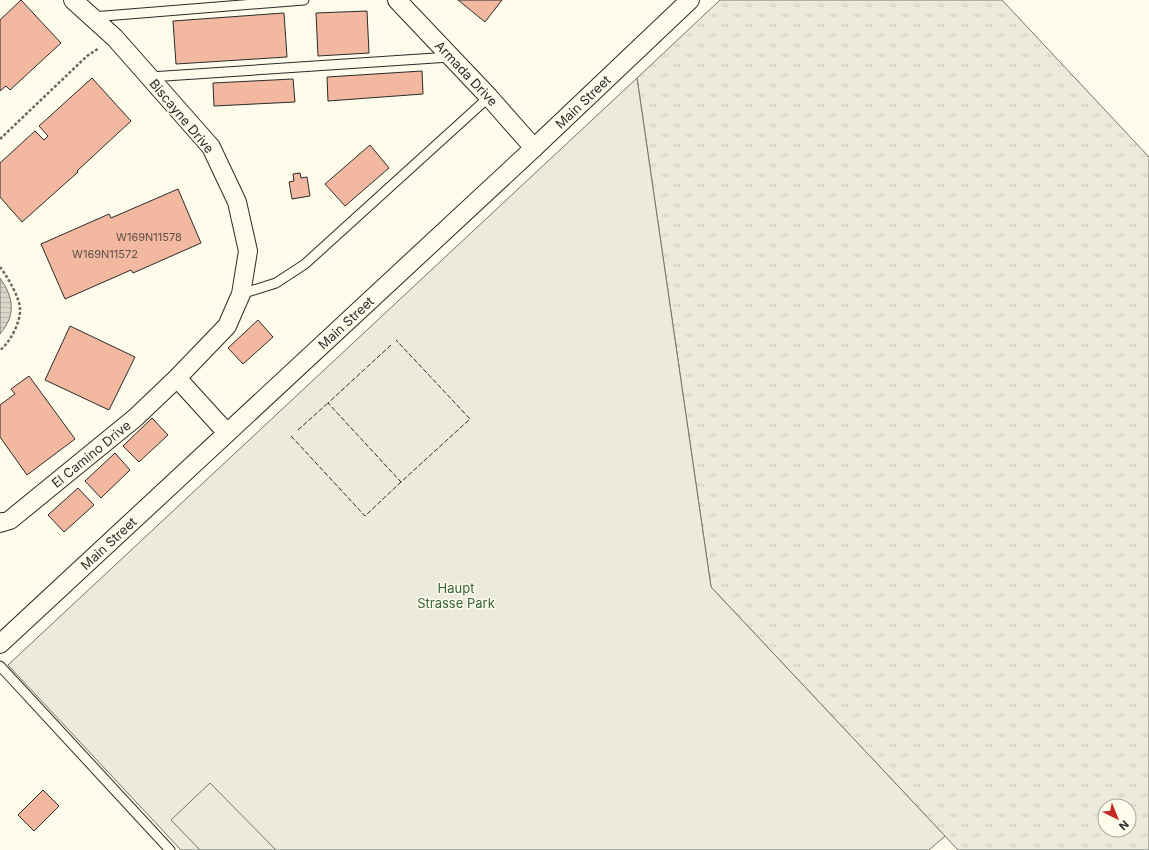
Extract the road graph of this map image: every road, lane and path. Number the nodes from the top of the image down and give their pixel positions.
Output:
1 (74, 0) edge
2 (304, 0) edge
3 (397, 0) edge
4 (690, 0) edge
5 (92, 17) junction
6 (115, 38) junction
7 (452, 57) junction
8 (149, 77) junction
9 (489, 96) junction
10 (0, 139) edge
11 (534, 148) junction
12 (0, 267) edge
13 (241, 294) junction
14 (0, 350) edge
15 (177, 378) junction
16 (227, 433) junction
17 (0, 522) edge
18 (0, 644) edge
19 (0, 666) edge
20 (170, 850) edge

1 - 5 street, Biscayne Drive
2 - 5 lane
3 - 7 street, Armada Drive
4 - 11 street, Main Street
5 - 6 street, Biscayne Drive
6 - 8 street, Biscayne Drive
6 - 10 path
7 - 8 lane
7 - 9 street, Armada Drive
8 - 13 street, Biscayne Drive
9 - 11 street, Armada Drive
9 - 13 lane
11 - 16 street, Main Street
12 - 14 path
13 - 15 street, Biscayne Drive
15 - 16 street
15 - 17 street, El Camino Drive
16 - 18 street, Main Street
19 - 20 lane

